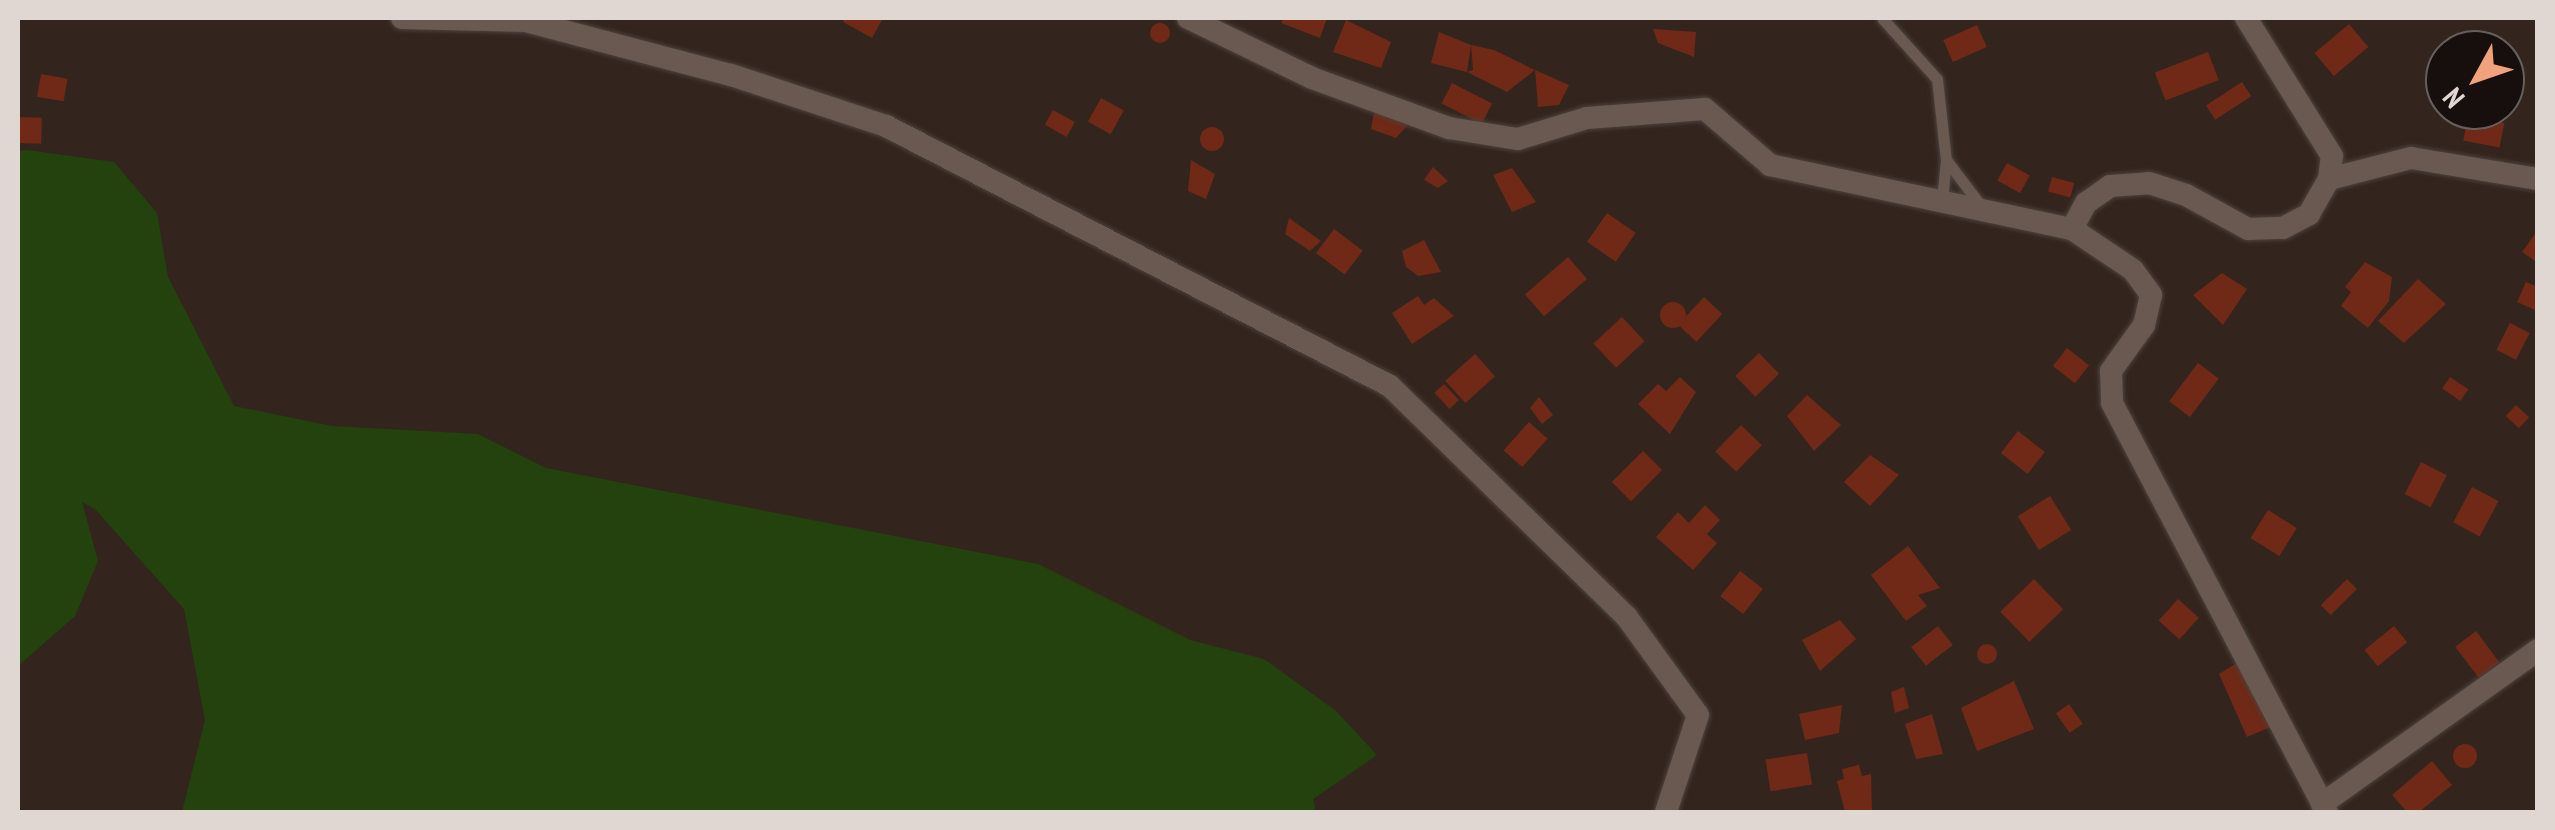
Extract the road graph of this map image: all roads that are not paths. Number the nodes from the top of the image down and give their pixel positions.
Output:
1 (402, 18) edge
2 (1188, 18) edge
3 (1882, 18) edge
4 (2246, 18) edge
5 (1946, 160) junction
6 (2330, 179) junction
7 (2538, 179) edge
8 (1942, 200) junction
9 (1984, 209) junction
10 (2072, 229) junction
11 (2538, 650) edge
12 (2325, 808) edge
13 (1666, 812) edge

1 - 13 street
2 - 8 street
3 - 5 lane
4 - 6 street
5 - 8 lane
5 - 9 lane
6 - 7 street
6 - 10 street
8 - 9 street
9 - 10 street
10 - 12 street
11 - 12 street

